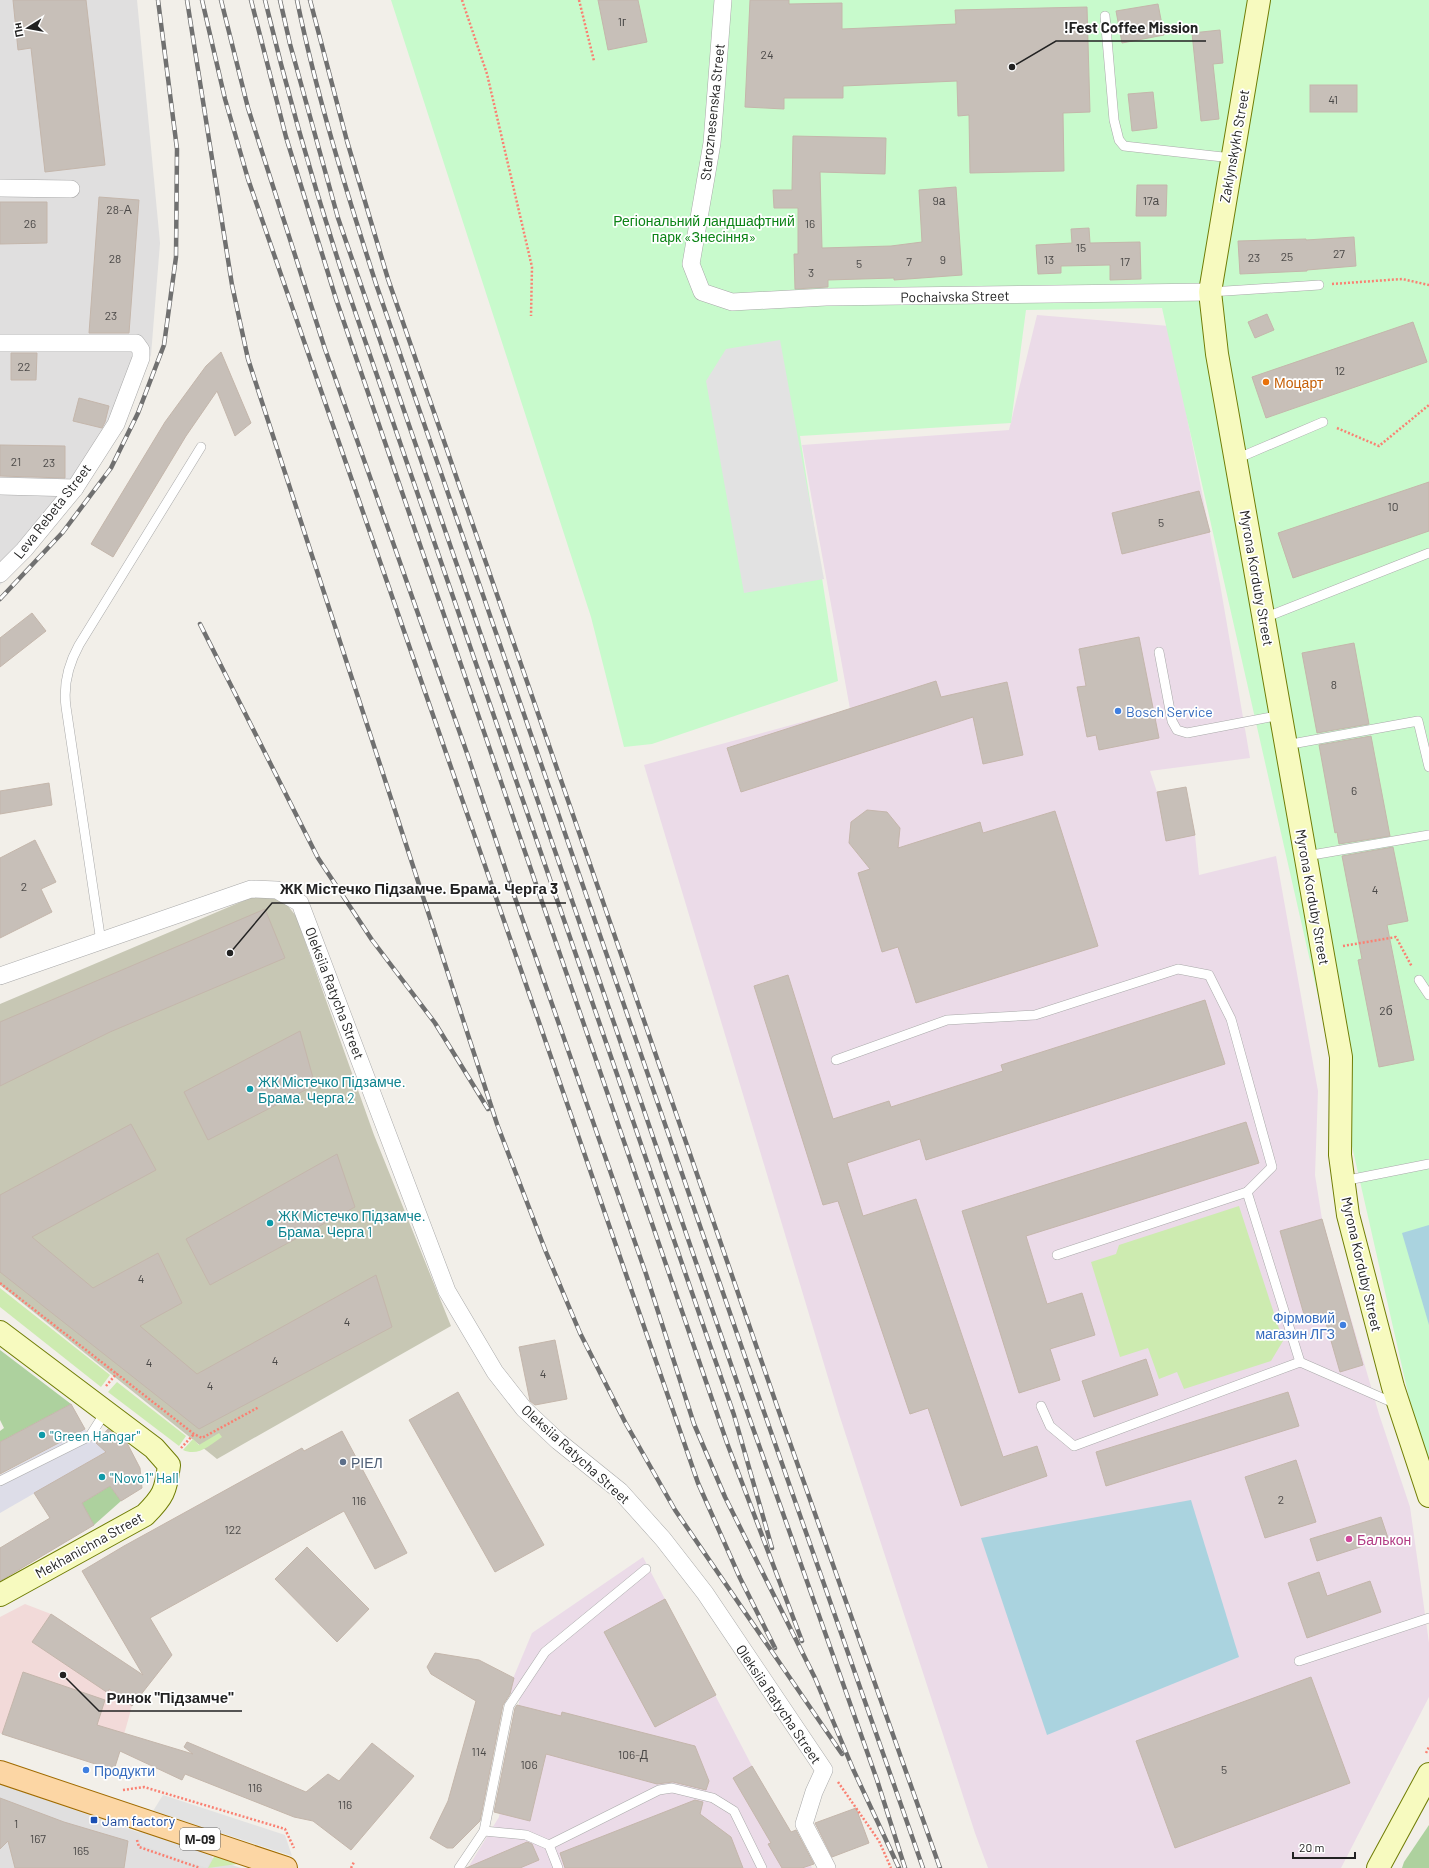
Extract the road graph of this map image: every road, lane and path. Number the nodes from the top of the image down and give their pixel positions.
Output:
1 (462, 0) edge
2 (579, 0) edge
3 (723, 0) edge
4 (1259, 0) edge
5 (1105, 16) dead end
6 (594, 62) dead end
7 (1232, 158) junction
8 (0, 188) edge
9 (71, 189) dead end
10 (1319, 285) joint
11 (1429, 285) edge
12 (702, 292) joint
13 (1210, 292) junction
14 (531, 316) dead end
15 (0, 343) edge
16 (1429, 406) edge
17 (1323, 422) joint
18 (201, 447) dead end
19 (1236, 459) junction
20 (0, 486) edge
21 (75, 488) junction
22 (1429, 553) edge
23 (0, 574) edge
24 (1264, 618) junction
25 (1159, 652) dead end
26 (1281, 715) junction
27 (1286, 745) junction
28 (1429, 767) edge
29 (1429, 835) edge
30 (1306, 856) junction
31 (101, 942) junction
32 (1322, 949) junction
33 (0, 976) edge
34 (1419, 980) joint
35 (1429, 995) edge
36 (836, 1060) dead end
37 (1429, 1164) edge
38 (1343, 1181) junction
39 (1248, 1192) junction
40 (1057, 1255) dead end
41 (0, 1283) edge
42 (0, 1332) edge
43 (1300, 1362) junction
44 (117, 1373) junction
45 (104, 1401) junction
46 (1041, 1406) dead end
47 (1399, 1406) junction
48 (260, 1407) dead end
49 (194, 1434) junction
50 (180, 1450) dead end
51 (0, 1481) edge
52 (1429, 1496) edge
53 (646, 1569) dead end
54 (0, 1595) edge
55 (1429, 1618) edge
56 (1300, 1661) dead end
57 (824, 1770) junction
58 (0, 1772) edge
59 (1429, 1774) edge
60 (121, 1790) dead end
61 (484, 1831) junction
62 (549, 1846) junction
63 (290, 1858) edge
64 (354, 1862) dead end
65 (351, 1868) edge
66 (459, 1868) edge
67 (558, 1868) edge
68 (762, 1868) edge
69 (827, 1868) edge
70 (891, 1868) edge
71 (1378, 1868) edge

1 - 14 path
2 - 6 path
3 - 12 street, Staroznesenska Street
4 - 7 street, Zaklynskykh Street
5 - 7 lane
7 - 13 street, Zaklynskykh Street
8 - 9 street
10 - 11 path
10 - 13 lane
12 - 13 street, Pochaivska Street
13 - 19 street, Myrona Korduby Street
15 - 21 street, Leva Rebeta Street
16 - 17 path
17 - 19 lane
18 - 31 lane
19 - 24 street, Myrona Korduby Street
20 - 21 street
21 - 23 street, Leva Rebeta Street
22 - 24 lane
24 - 26 street, Myrona Korduby Street
25 - 26 lane
26 - 27 street, Myrona Korduby Street
27 - 28 lane
27 - 30 street, Myrona Korduby Street
29 - 30 lane
30 - 32 street, Myrona Korduby Street
31 - 33 street, Oleksiia Ratycha Street
31 - 57 street, Oleksiia Ratycha Street
32 - 34 path
32 - 38 street, Myrona Korduby Street
34 - 35 lane
36 - 39 lane
37 - 38 lane
38 - 47 street, Myrona Korduby Street
39 - 40 lane
39 - 43 lane
41 - 44 path
42 - 45 street
43 - 46 lane
43 - 47 lane
44 - 45 path
44 - 49 path
45 - 51 lane
45 - 54 street, Mekhanichna Street
47 - 52 street, Myrona Korduby Street
48 - 49 path
49 - 50 path
53 - 61 lane
55 - 56 lane
57 - 69 street, Oleksiia Ratycha Street
57 - 70 path
58 - 63 main road, М-09
59 - 71 street
60 - 63 path
61 - 62 lane
61 - 66 lane
62 - 67 lane
62 - 68 lane
64 - 65 path

